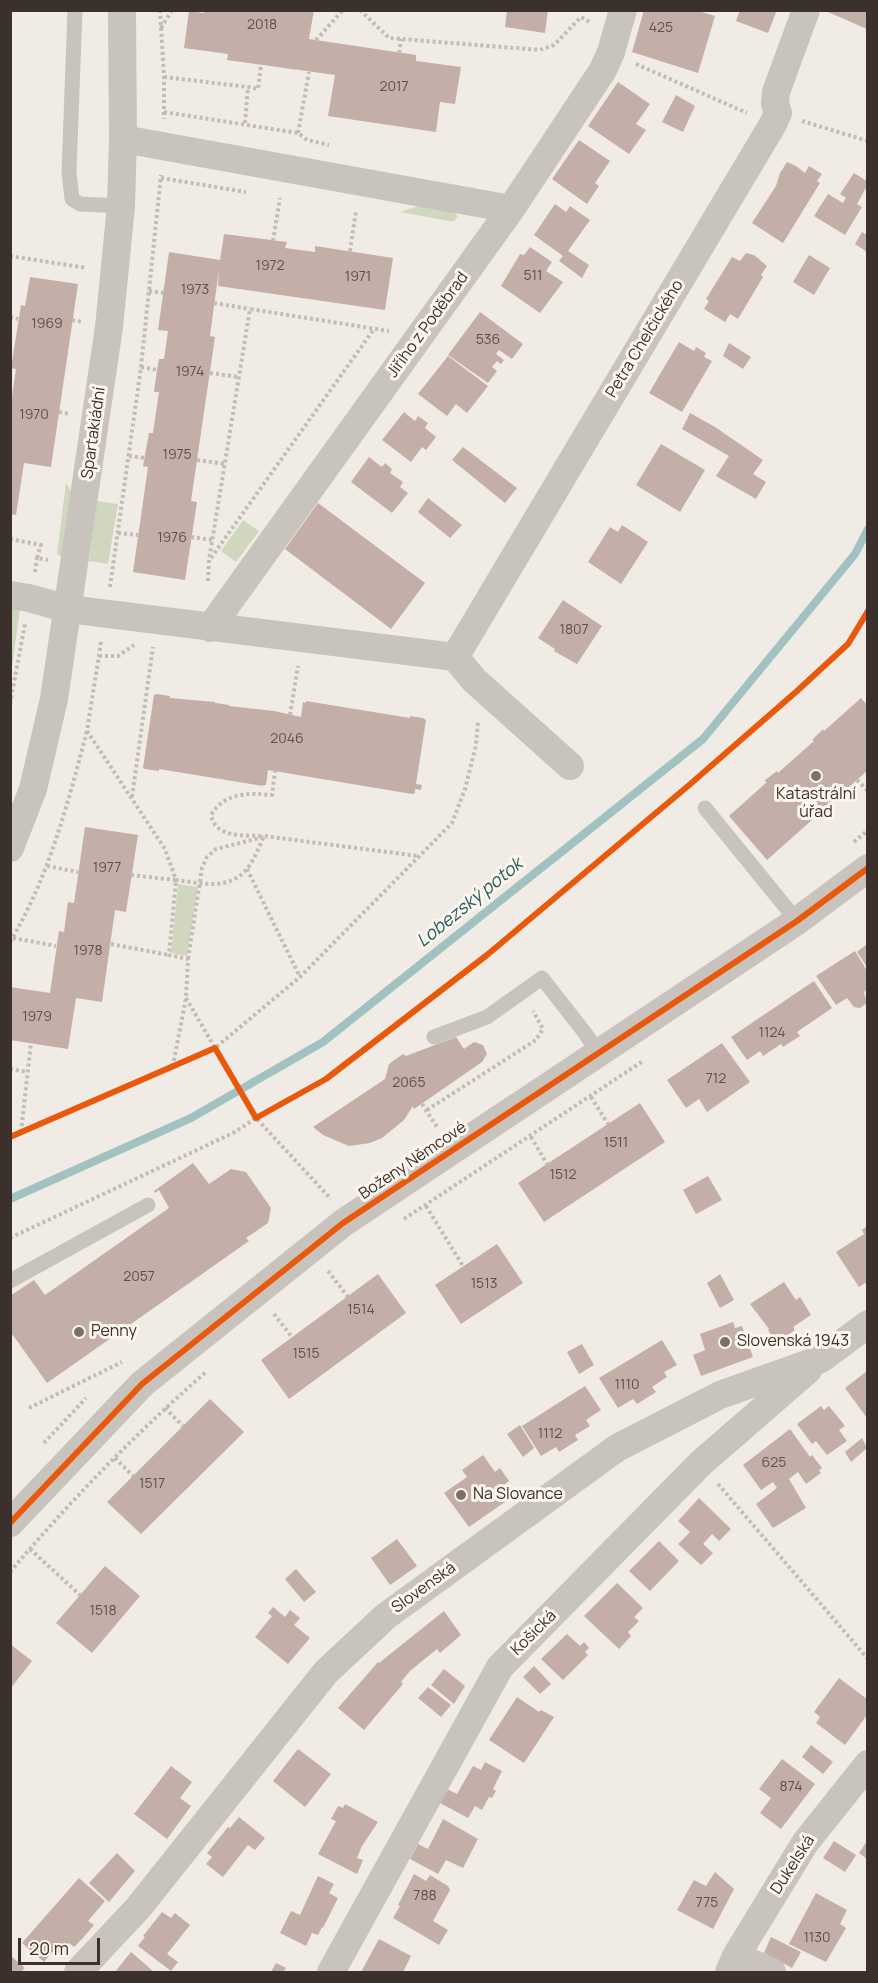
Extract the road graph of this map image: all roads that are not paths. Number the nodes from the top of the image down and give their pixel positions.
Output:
1 (75, 10) edge
2 (122, 10) edge
3 (623, 10) edge
4 (806, 10) edge
5 (123, 139) junction
6 (121, 206) junction
7 (511, 209) junction
8 (20, 597) edge
9 (68, 609) junction
10 (210, 628) junction
11 (455, 657) junction
12 (570, 766) dead end
13 (705, 808) dead end
14 (10, 848) edge
15 (867, 868) edge
16 (797, 921) junction
17 (434, 1037) dead end
18 (598, 1054) junction
19 (148, 1205) dead end
20 (10, 1281) edge
21 (867, 1324) edge
22 (821, 1359) junction
23 (10, 1523) edge
24 (867, 1764) edge
25 (732, 1964) edge
26 (78, 1972) edge
27 (331, 1972) edge
28 (772, 1972) edge

1 - 6 lane
2 - 5 street, Spartakiádní
3 - 7 street, Jiřího z Poděbrad
4 - 11 street, Petra Chelčického
5 - 6 street, Spartakiádní
5 - 7 street
6 - 9 street, Spartakiádní
7 - 10 street, Jiřího z Poděbrad
8 - 9 street
9 - 10 street
9 - 14 street, Spartakiádní
10 - 11 street
11 - 12 street
13 - 16 lane
15 - 16 street, Boženy Němcové
16 - 18 street, Boženy Němcové
17 - 18 lane
18 - 23 street, Boženy Němcové
19 - 20 lane
21 - 22 street, Slovenská
22 - 26 street, Slovenská
22 - 27 street, Košická
24 - 25 street, Dukelská
25 - 28 street

